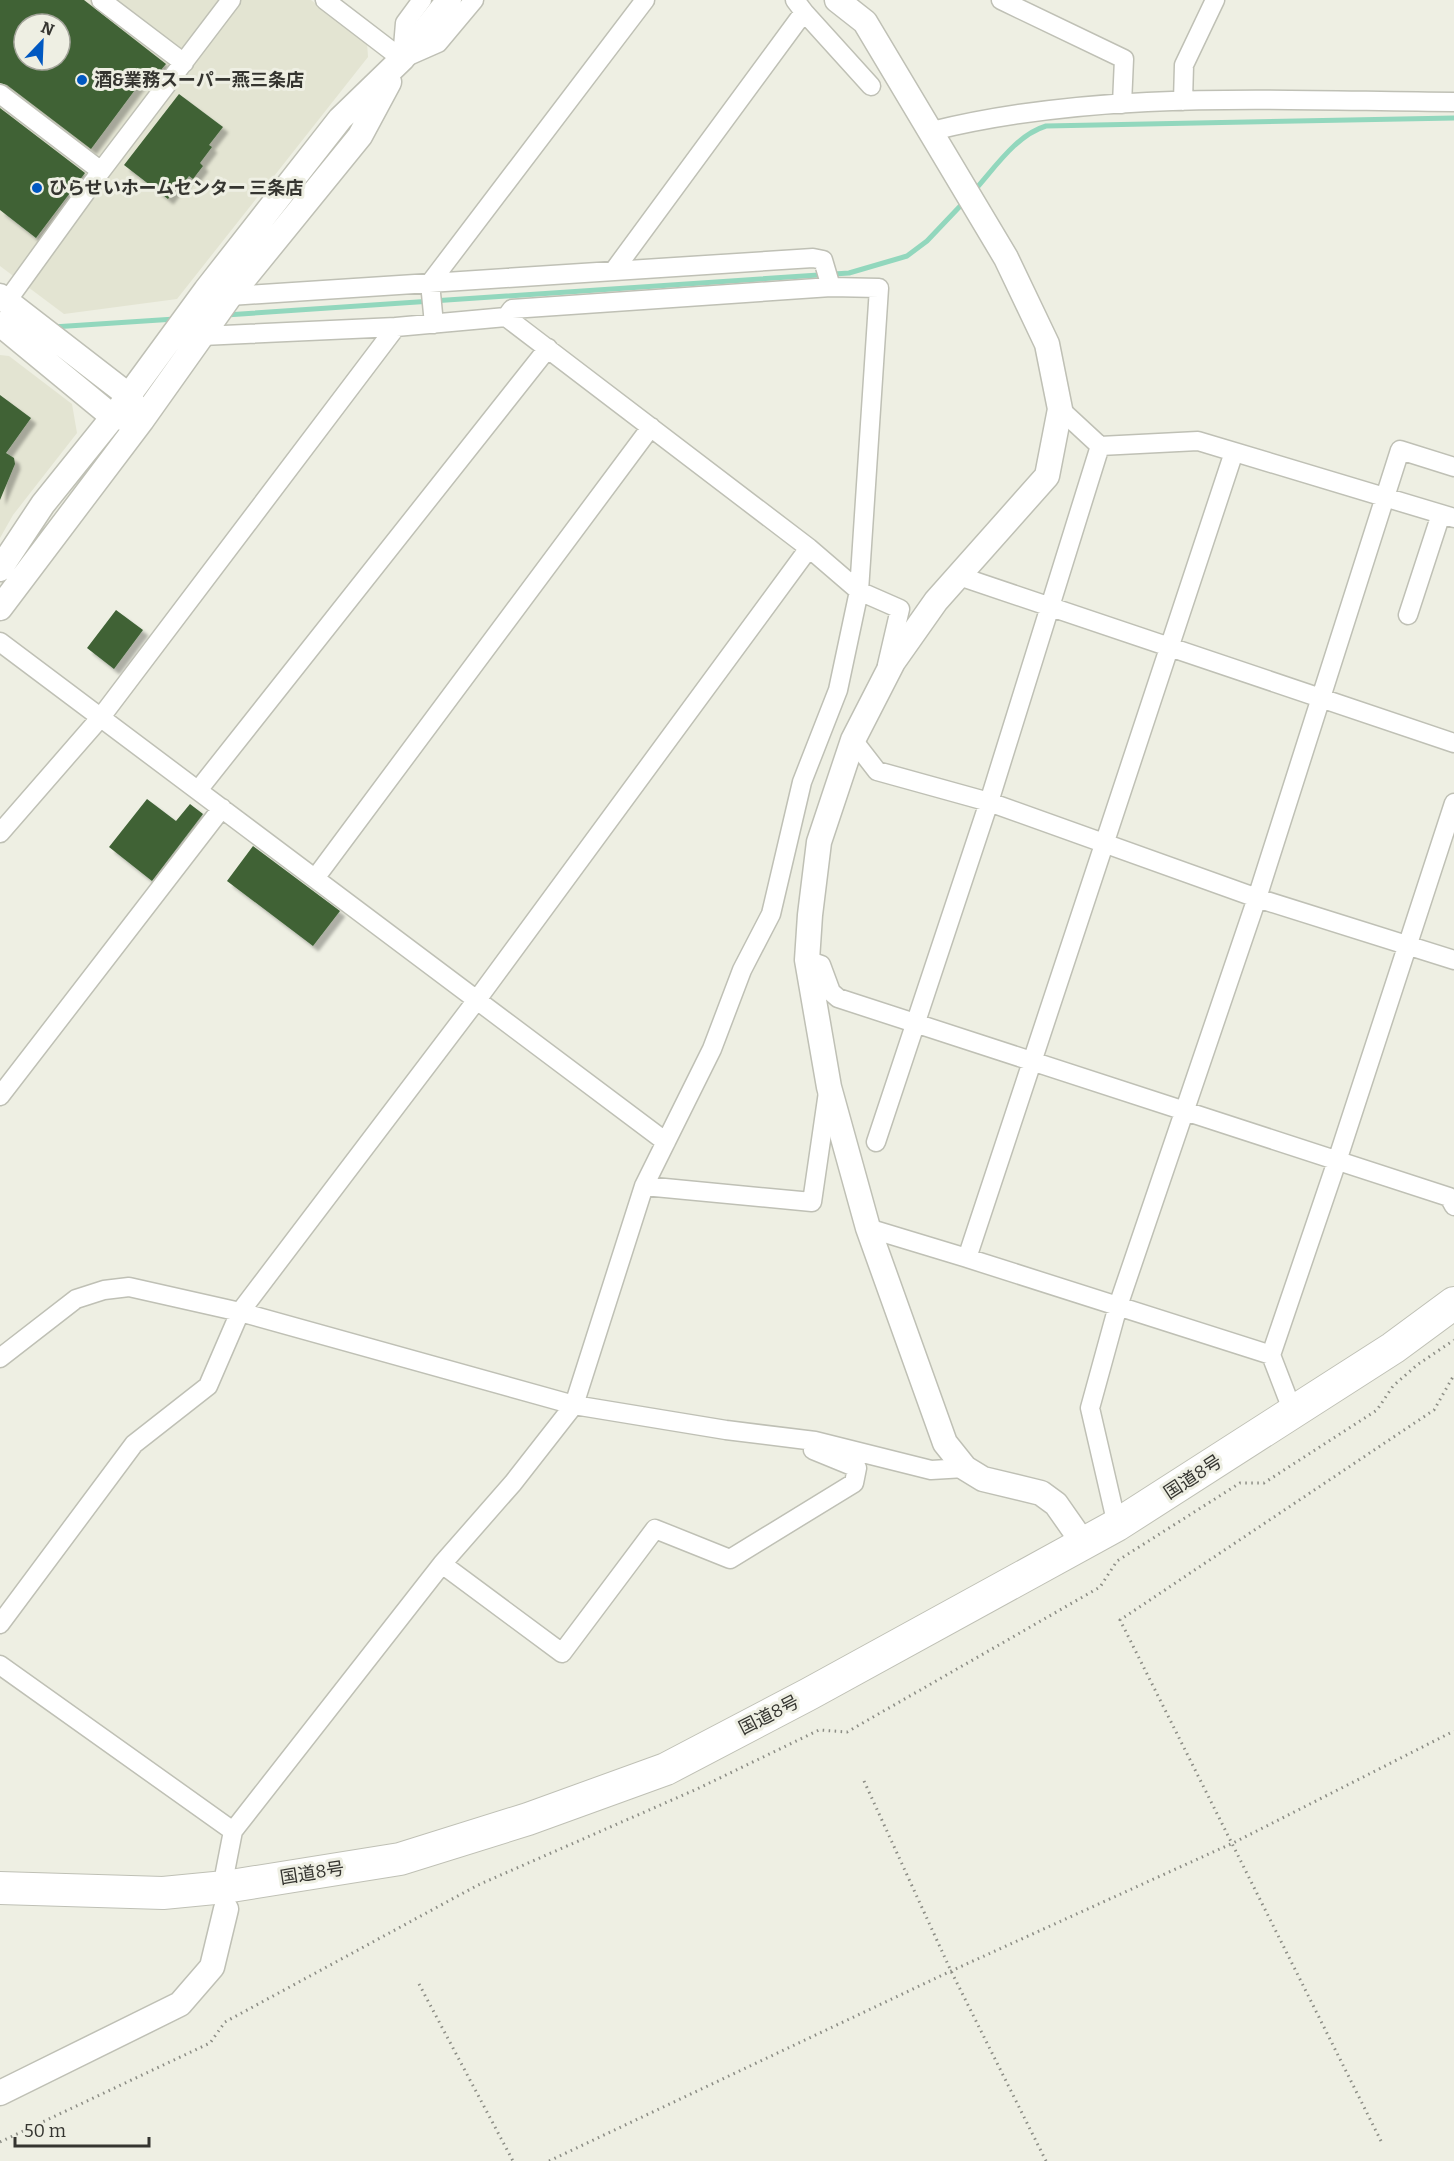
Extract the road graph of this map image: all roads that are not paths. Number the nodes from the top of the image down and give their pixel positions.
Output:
1 (101, 0) edge
2 (231, 0) edge
3 (325, 0) edge
4 (422, 0) edge
5 (449, 0) edge
6 (474, 0) edge
7 (645, 0) edge
8 (837, 0) edge
9 (1001, 0) edge
10 (1215, 0) edge
11 (800, 6) edge
12 (402, 59) junction
13 (184, 63) junction
14 (871, 86) dead end
15 (0, 94) edge
16 (1183, 101) junction
17 (1454, 102) edge
18 (1122, 104) junction
19 (932, 131) junction
20 (101, 171) junction
21 (615, 269) junction
22 (829, 279) junction
23 (431, 286) junction
24 (230, 296) junction
25 (506, 317) junction
26 (433, 319) junction
27 (7, 323) edge
28 (396, 327) junction
29 (202, 336) junction
30 (548, 348) junction
31 (128, 395) junction
32 (1060, 409) junction
33 (113, 417) junction
34 (142, 420) junction
35 (651, 427) junction
36 (1100, 446) junction
37 (1234, 452) junction
38 (1454, 467) edge
39 (1384, 497) junction
40 (1448, 516) edge
41 (809, 548) junction
42 (0, 569) edge
43 (956, 575) junction
44 (859, 591) junction
45 (0, 608) edge
46 (1049, 608) junction
47 (1408, 615) dead end
48 (0, 642) edge
49 (1170, 648) junction
50 (884, 679) junction
51 (1319, 698) junction
52 (101, 717) junction
53 (853, 740) junction
54 (1454, 743) edge
55 (199, 789) junction
56 (989, 802) junction
57 (1453, 807) edge
58 (222, 808) junction
59 (0, 833) edge
60 (1106, 843) junction
61 (316, 877) junction
62 (1257, 898) junction
63 (1406, 946) junction
64 (807, 960) junction
65 (1454, 960) edge
66 (476, 1001) junction
67 (917, 1025) junction
68 (1034, 1061) junction
69 (829, 1087) junction
70 (0, 1096) edge
71 (1183, 1111) junction
72 (666, 1142) junction
73 (876, 1142) dead end
74 (1337, 1161) junction
75 (644, 1186) junction
76 (1454, 1206) edge
77 (868, 1228) junction
78 (967, 1258) junction
79 (1454, 1303) edge
80 (1118, 1306) junction
81 (240, 1312) junction
82 (4, 1350) edge
83 (1270, 1355) junction
84 (574, 1405) junction
85 (1293, 1412) junction
86 (809, 1440) junction
87 (965, 1468) junction
88 (1117, 1525) junction
89 (1084, 1544) junction
90 (442, 1564) junction
91 (0, 1624) edge
92 (0, 1665) edge
93 (233, 1830) junction
94 (0, 1888) edge
95 (226, 1898) junction
96 (0, 2093) edge

1 - 13 street
2 - 13 street
3 - 12 street
4 - 12 street
5 - 12 street
6 - 12 street
7 - 23 street
8 - 19 street
9 - 18 street
10 - 16 street
11 - 14 street
11 - 21 street
12 - 24 street
12 - 31 street
13 - 20 street
15 - 20 street
16 - 17 street
16 - 18 street
18 - 19 street
19 - 32 street
20 - 27 street
21 - 22 street
21 - 23 street
22 - 25 street
22 - 44 street
23 - 24 street
23 - 26 street
24 - 29 street
25 - 26 street
25 - 30 street
26 - 28 street
27 - 31 street
27 - 33 street
28 - 29 street
28 - 52 street
29 - 34 street
30 - 35 street
30 - 55 street
31 - 33 street
31 - 34 street
32 - 36 street
32 - 43 street
33 - 34 street
33 - 42 street
34 - 45 street
35 - 41 street
35 - 61 street
36 - 37 street
36 - 46 street
37 - 39 street
37 - 49 street
38 - 39 street
39 - 40 street
39 - 51 street
40 - 47 street
41 - 44 street
41 - 66 street
43 - 46 street
43 - 50 street
44 - 50 street
44 - 72 street
46 - 49 street
46 - 56 street
48 - 52 street
49 - 51 street
49 - 60 street
50 - 53 street
51 - 54 street
51 - 62 street
52 - 55 street
52 - 59 street
53 - 56 street
53 - 64 street
55 - 58 street
56 - 60 street
56 - 67 street
57 - 63 street
58 - 61 street
58 - 70 street
60 - 62 street
60 - 68 street
61 - 66 street
62 - 63 street
62 - 71 street
63 - 65 street
63 - 74 street
64 - 67 street
64 - 69 street
66 - 72 street
66 - 81 street
67 - 68 street
67 - 73 street
68 - 71 street
68 - 78 street
69 - 75 street
69 - 77 street
71 - 74 street
71 - 80 street
72 - 75 street
74 - 76 street
74 - 83 street
75 - 84 street
77 - 78 street
77 - 87 street
78 - 80 street
79 - 85 highway, 国道8号
80 - 83 street
80 - 88 street
81 - 82 street
81 - 84 street
81 - 91 street
83 - 85 street
84 - 86 street
84 - 90 street
85 - 88 highway, 国道8号
86 - 87 street
86 - 90 street
87 - 89 street
88 - 89 highway, 国道8号
89 - 95 highway, 国道8号
90 - 93 street
92 - 93 street
93 - 95 street
94 - 95 highway, 国道8号
95 - 96 street

